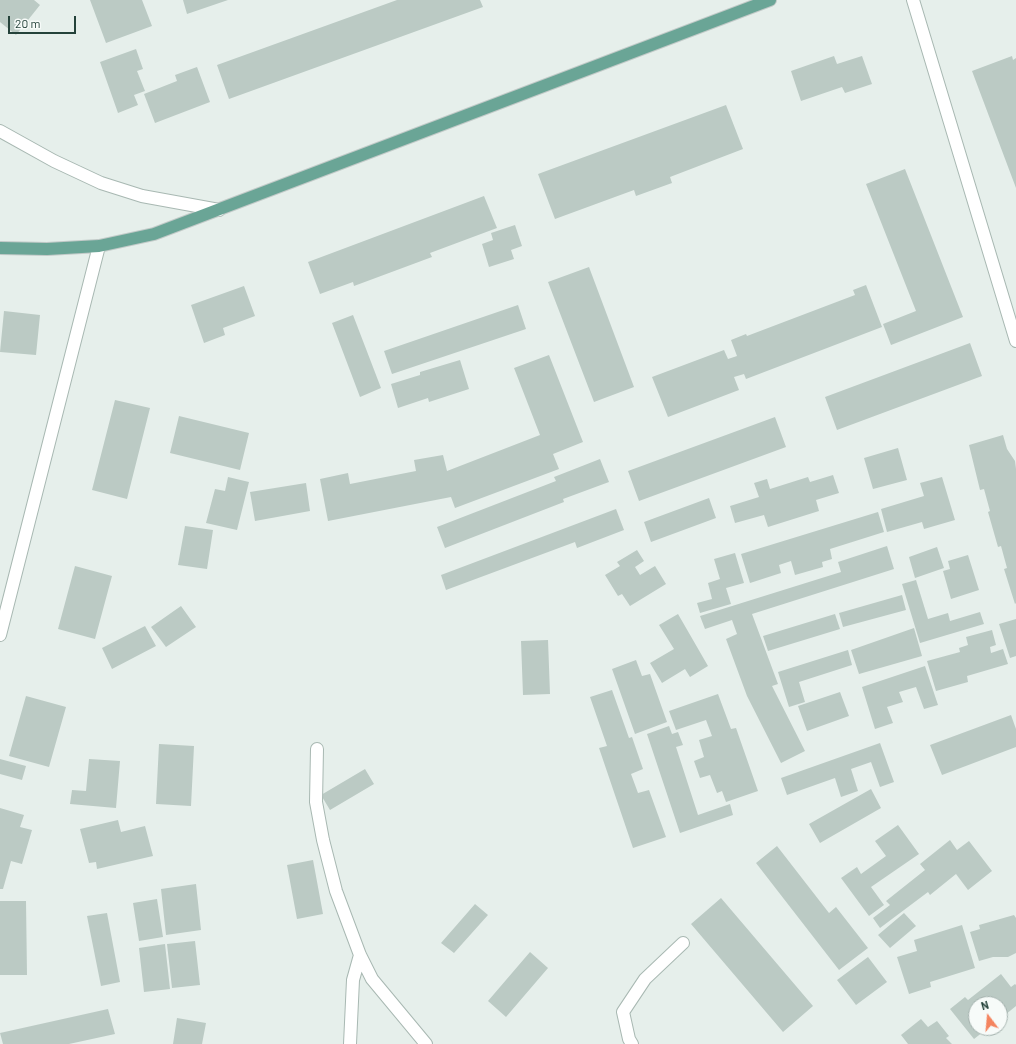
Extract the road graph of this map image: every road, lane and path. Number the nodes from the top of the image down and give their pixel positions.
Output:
1 (770, 0) edge
2 (913, 0) edge
3 (0, 131) edge
4 (219, 210) junction
5 (99, 246) junction
6 (0, 248) edge
7 (1016, 341) edge
8 (0, 635) edge
9 (317, 749) dead end
10 (683, 943) dead end
11 (360, 955) junction
12 (350, 1044) edge
13 (426, 1044) edge
14 (632, 1044) edge

1 - 4 main road
2 - 7 street
3 - 4 street
4 - 5 main road
5 - 6 main road
5 - 8 street
9 - 11 street
10 - 14 street
11 - 12 street
11 - 13 street

